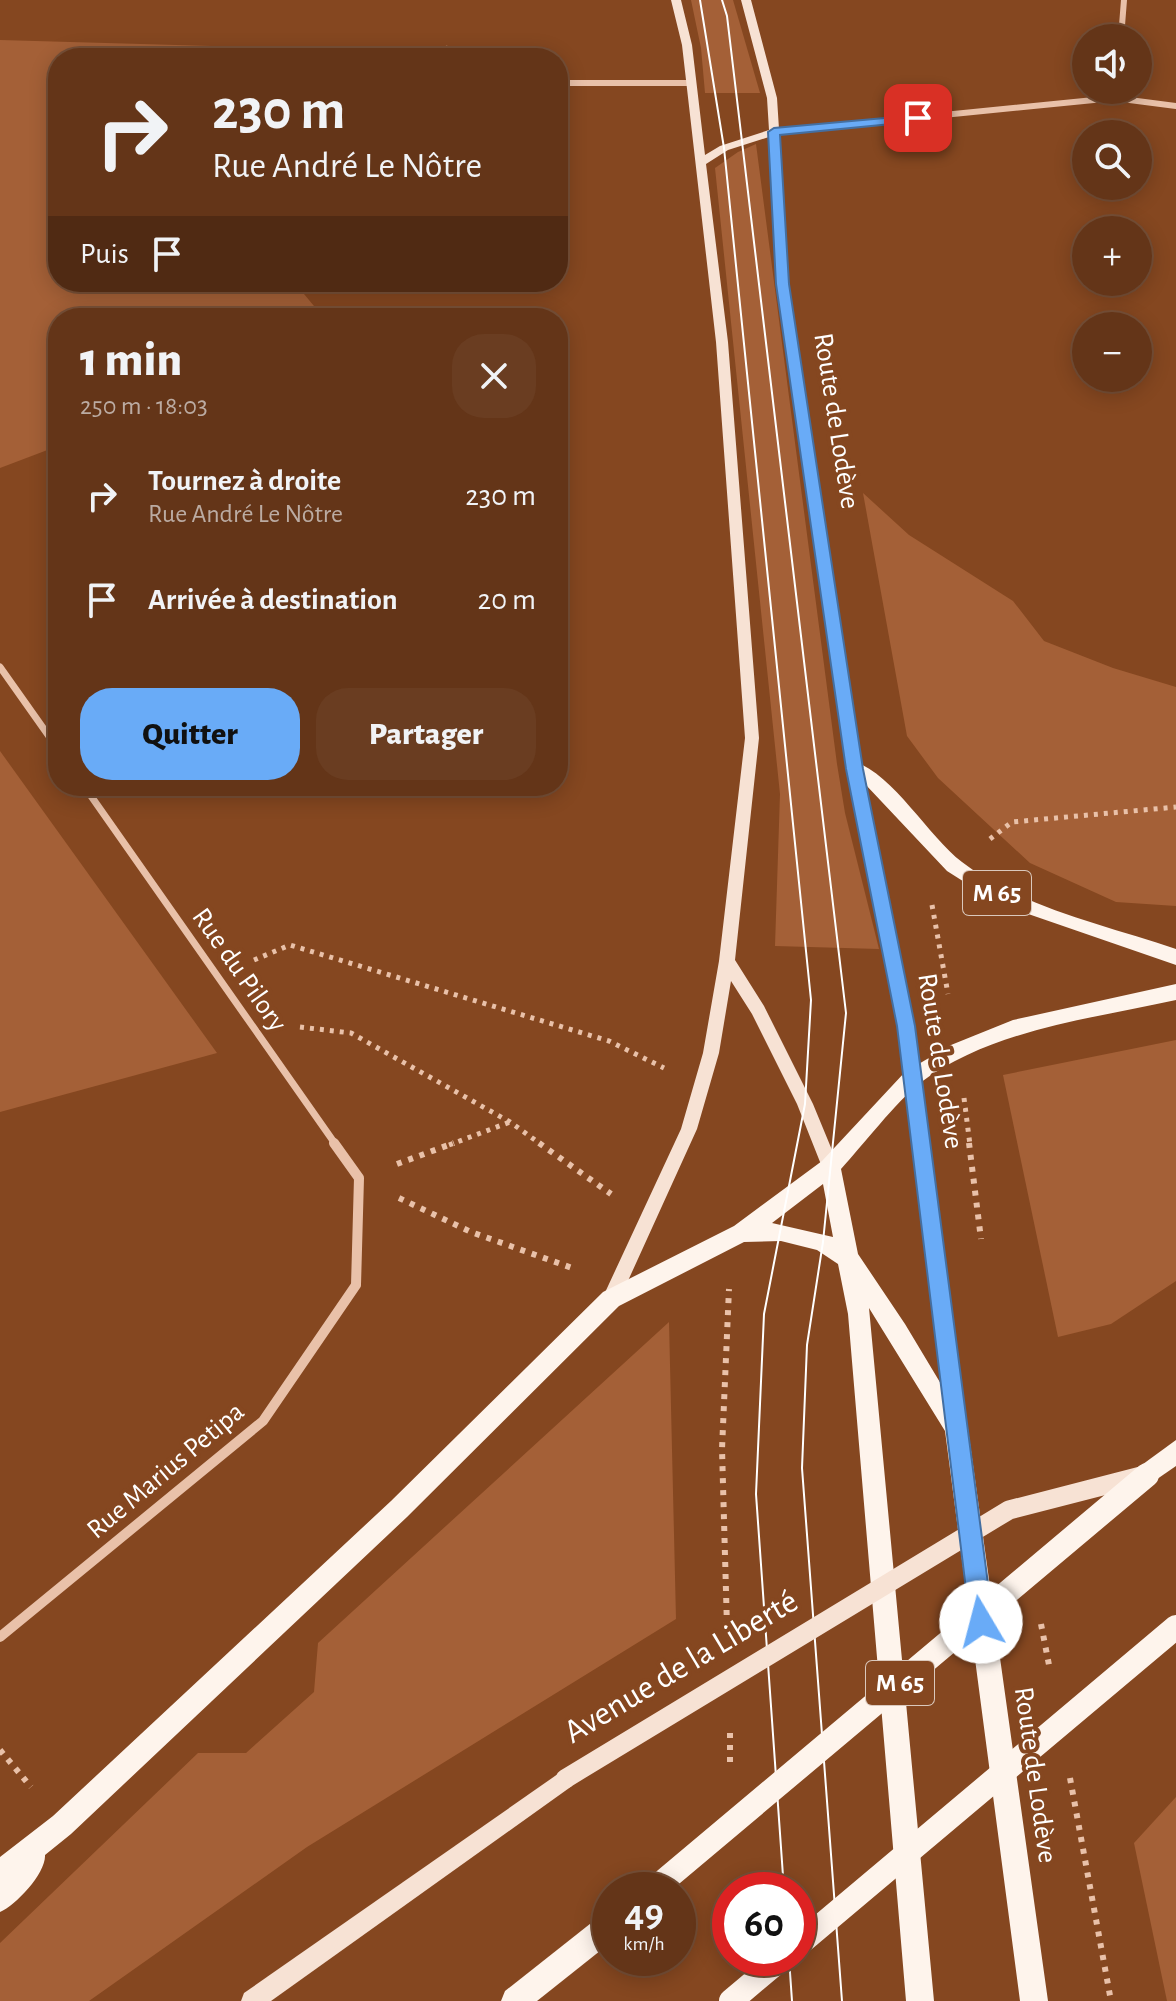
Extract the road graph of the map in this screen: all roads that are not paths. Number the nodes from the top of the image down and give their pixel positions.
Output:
1 (676, 0) edge
2 (746, 0) edge
3 (1124, 0) edge
4 (1122, 24) edge
5 (568, 83) edge
6 (690, 83) junction
7 (1072, 102) edge
8 (1152, 103) edge
9 (1176, 106) edge
10 (774, 132) junction
11 (700, 163) junction
12 (0, 667) edge
13 (48, 735) edge
14 (855, 769) junction
15 (91, 796) edge
16 (1176, 957) edge
17 (727, 961) junction
18 (1176, 992) edge
19 (912, 1078) junction
20 (830, 1167) junction
21 (359, 1178) joint
22 (742, 1233) junction
23 (849, 1259) junction
24 (611, 1299) junction
25 (956, 1429) junction
26 (1176, 1451) edge
27 (1147, 1475) junction
28 (1176, 1627) edge
29 (0, 1637) edge
30 (62, 1825) junction
31 (674, 1872) edge
32 (0, 1874) edge
33 (0, 1898) edge
34 (816, 1930) edge
35 (592, 1940) edge
36 (761, 1976) edge
37 (252, 2001) edge
38 (515, 2001) edge
39 (731, 2001) edge
40 (920, 2001) edge
41 (1034, 2001) edge

1 - 6 main road
2 - 10 main road, Route de Lodève
3 - 4 street
5 - 6 street
6 - 11 main road
7 - 10 street
8 - 9 street
10 - 11 main road
10 - 14 main road, Route de Lodève
11 - 17 main road
12 - 13 street
14 - 16 main road, M 65
14 - 19 main road, Route de Lodève
15 - 21 street, Rue du Pilory
17 - 20 main road
17 - 24 main road
18 - 19 main road
19 - 20 main road
19 - 25 main road, Route de Lodève
20 - 22 main road
20 - 23 main road
21 - 29 street, Rue Marius Petipa
22 - 23 main road
22 - 24 main road
23 - 25 main road
23 - 40 main road
24 - 30 main road
25 - 41 main road, Route de Lodève
26 - 27 main road, Avenue de la Liberté / M 65
27 - 31 main road, M 65, bridge
27 - 37 main road, Avenue de la Liberté, bridge
28 - 34 main road, bridge
30 - 32 main road
30 - 33 main road
35 - 38 main road
36 - 39 main road, bridge

